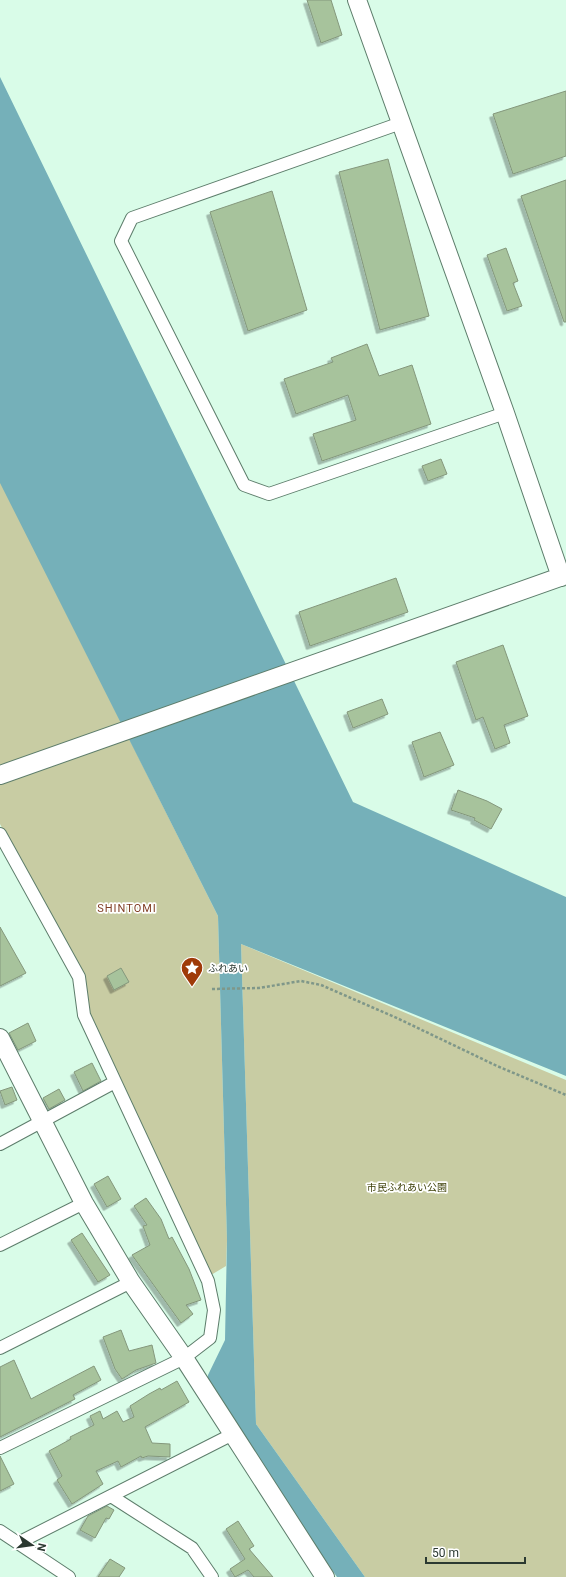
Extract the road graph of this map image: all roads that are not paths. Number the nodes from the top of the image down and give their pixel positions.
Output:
1 (357, 0) edge
2 (401, 123) junction
3 (505, 413) junction
4 (563, 576) edge
5 (0, 775) edge
6 (0, 834) edge
7 (1, 1041) edge
8 (115, 1082) junction
9 (42, 1123) junction
10 (0, 1144) edge
11 (84, 1203) junction
12 (0, 1245) edge
13 (131, 1282) junction
14 (0, 1348) edge
15 (184, 1358) junction
16 (233, 1434) junction
17 (0, 1448) edge
18 (112, 1496) junction
19 (0, 1531) edge
20 (18, 1543) junction
21 (69, 1577) edge
22 (212, 1577) edge
23 (325, 1577) edge

1 - 2 street
2 - 3 street
2 - 3 street
3 - 4 street
4 - 5 street
6 - 8 street
7 - 9 street
8 - 9 street
8 - 15 street
9 - 10 street
9 - 11 street
11 - 12 street
11 - 13 street
13 - 14 street
13 - 15 street
15 - 16 street
15 - 17 street
16 - 18 street
16 - 23 street
18 - 20 street
18 - 22 street
19 - 20 street
20 - 21 street

